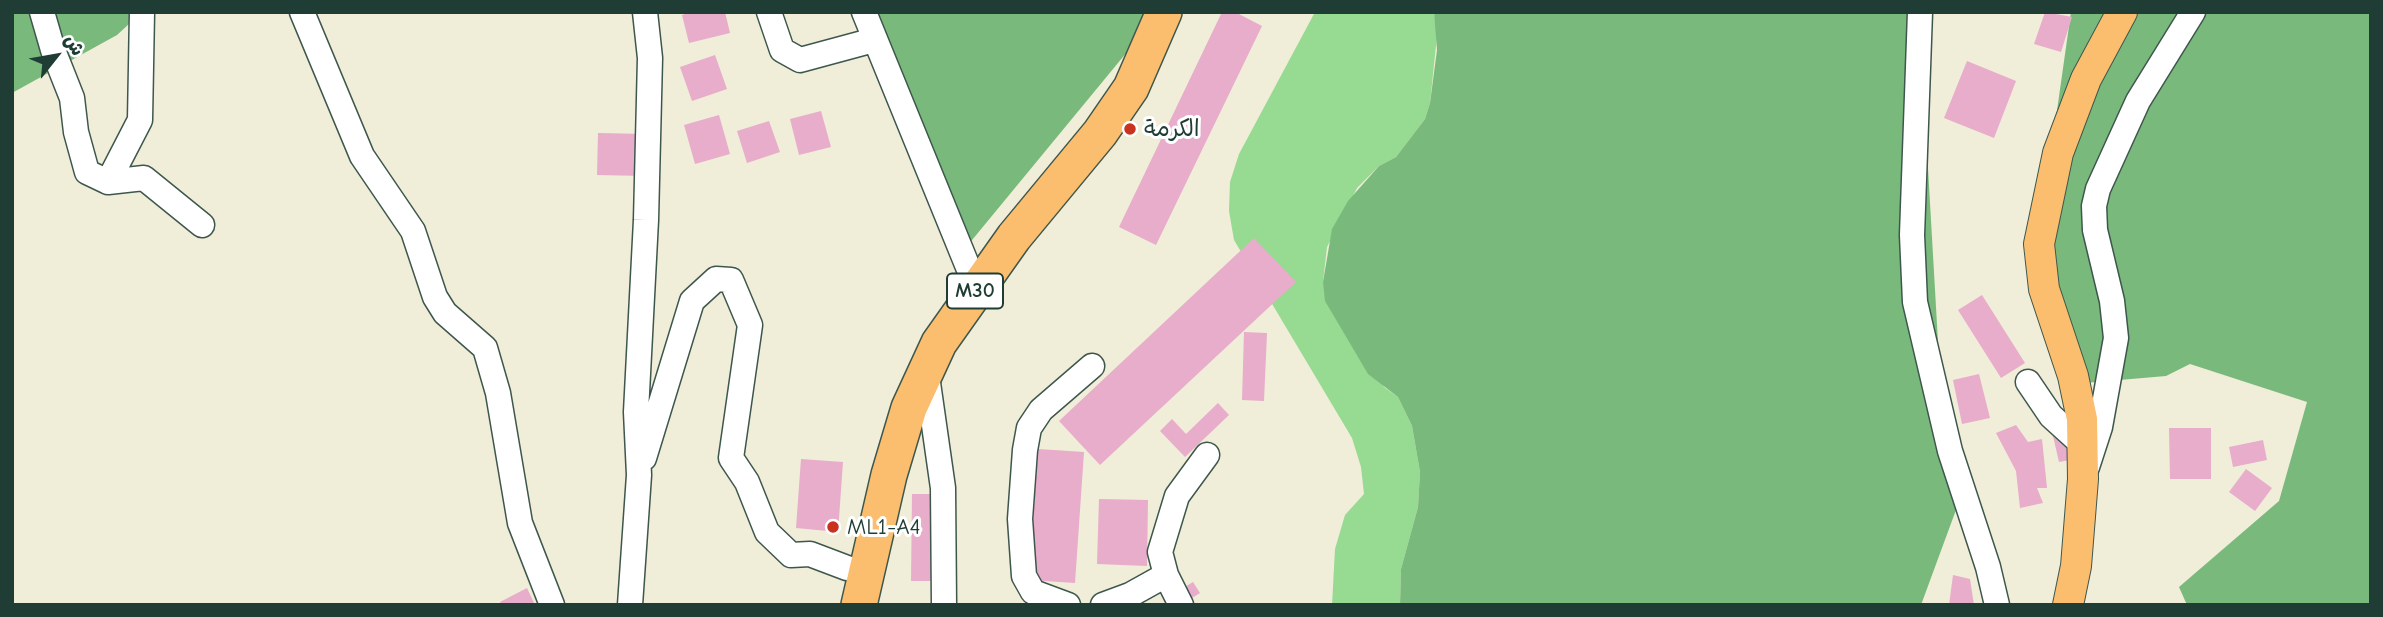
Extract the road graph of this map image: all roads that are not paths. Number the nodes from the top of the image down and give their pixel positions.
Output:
1 (42, 12) edge
2 (142, 12) edge
3 (302, 12) edge
4 (645, 12) edge
5 (769, 12) edge
6 (864, 12) edge
7 (1142, 12) edge
8 (1164, 12) edge
9 (1920, 12) edge
10 (2122, 12) edge
11 (2193, 12) edge
12 (874, 40) junction
13 (108, 182) junction
14 (202, 225) dead end
15 (970, 272) junction
16 (1092, 366) dead end
17 (926, 368) junction
18 (2028, 382) dead end
19 (2082, 445) junction
20 (1207, 455) dead end
21 (639, 475) junction
22 (2083, 479) junction
23 (847, 568) junction
24 (1166, 575) junction
25 (552, 605) edge
26 (630, 605) edge
27 (839, 605) edge
28 (859, 605) edge
29 (944, 605) edge
30 (1068, 605) edge
31 (1103, 605) edge
32 (1181, 605) edge
33 (1997, 605) edge
34 (2068, 605) edge

1 - 13 street
2 - 13 street
3 - 25 street
4 - 21 street
5 - 12 street
6 - 12 street
7 - 15 highway, M30
8 - 17 highway, M30
9 - 33 street
10 - 19 main road
11 - 22 street
12 - 15 street
13 - 14 street
15 - 23 highway, M30
16 - 30 street
17 - 28 highway, M30
17 - 29 street
18 - 19 street
19 - 22 main road
20 - 24 street
21 - 23 street
21 - 26 street
22 - 34 main road
23 - 27 highway, M30
24 - 31 street
24 - 32 street

